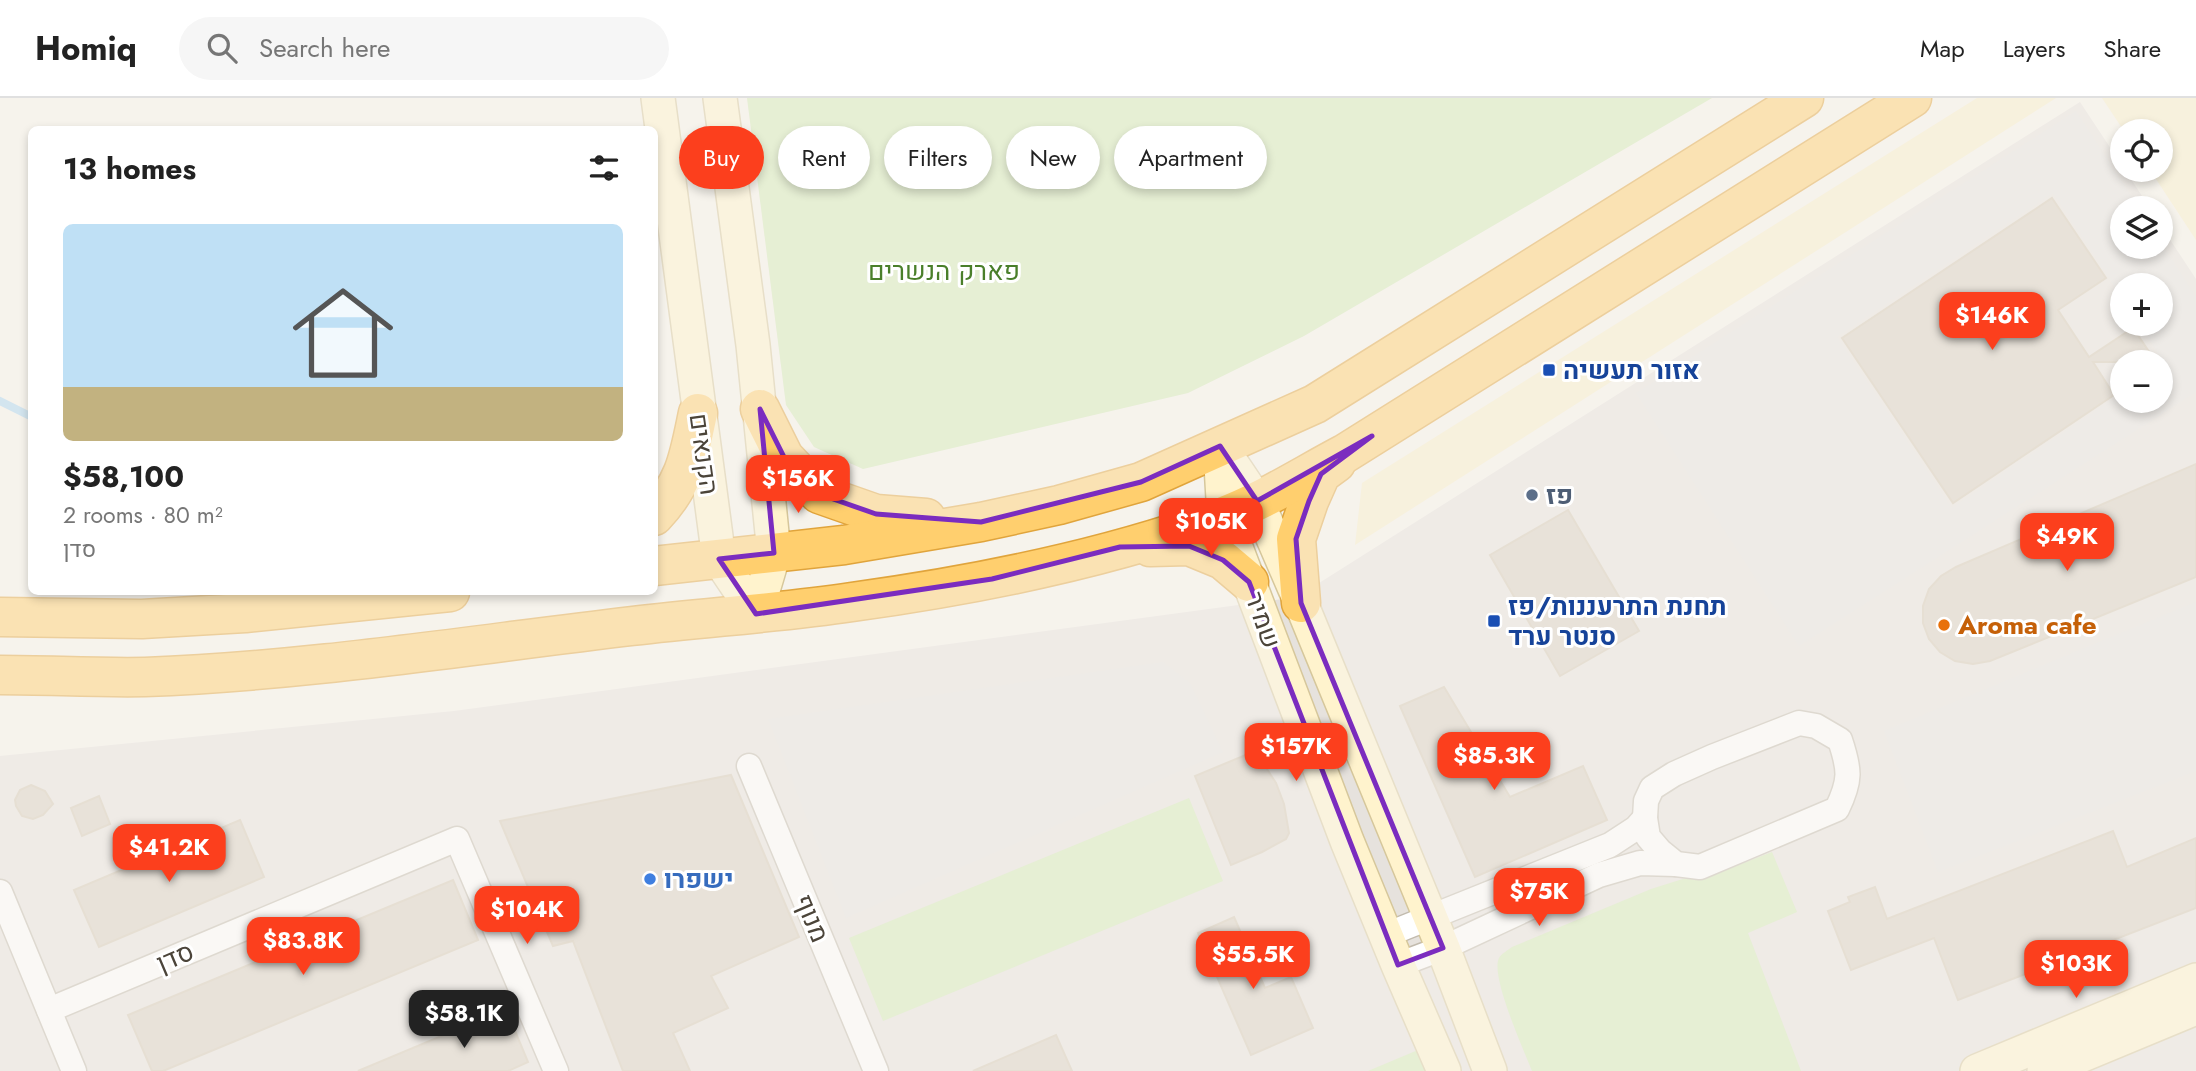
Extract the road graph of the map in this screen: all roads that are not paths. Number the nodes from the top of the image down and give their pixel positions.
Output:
1 (658, 98) edge
2 (720, 98) edge
3 (1804, 98) edge
4 (1912, 98) edge
5 (760, 409) junction
6 (698, 413) junction
7 (1372, 436) junction
8 (1220, 446) junction
9 (1240, 509) junction
10 (658, 511) edge
11 (981, 522) junction
12 (1120, 547) junction
13 (774, 553) junction
14 (719, 559) junction
15 (658, 566) edge
16 (1249, 582) junction
17 (422, 595) edge
18 (1301, 603) junction
19 (756, 614) junction
20 (0, 617) edge
21 (0, 675) edge
22 (749, 766) dead end
23 (1645, 818) junction
24 (1676, 864) junction
25 (0, 892) edge
26 (1430, 917) junction
27 (1443, 948) junction
28 (1392, 950) junction
29 (2196, 980) edge
30 (2196, 1008) edge
31 (49, 1010) junction
32 (74, 1071) edge
33 (556, 1071) edge
34 (876, 1071) edge
35 (1444, 1071) edge
36 (1490, 1071) edge
37 (1977, 1071) edge
38 (2044, 1071) edge

1 - 6 street, הקנאים
2 - 5 street
3 - 8 highway
4 - 7 highway
5 - 11 highway
5 - 13 street
6 - 10 highway
6 - 14 street, הקנאים
7 - 9 highway
7 - 18 highway
8 - 9 street, שמיר
8 - 11 highway
9 - 12 highway
9 - 16 street, שמיר
9 - 18 street, שמיר
11 - 13 highway
12 - 16 highway
12 - 19 highway
13 - 14 highway
13 - 19 street
14 - 15 highway
14 - 19 street, הקנאים
16 - 28 street, שמיר
17 - 20 highway
18 - 26 street, שמיר
19 - 21 highway
22 - 34 street, מנוף
23 - 24 street
23 - 24 street
23 - 26 street
24 - 27 street
25 - 31 street
26 - 27 street, שמיר
26 - 28 street
27 - 28 street
27 - 36 street, שמיר
28 - 35 street, שמיר
29 - 37 street
30 - 38 street
31 - 32 street
31 - 33 street, סדן

